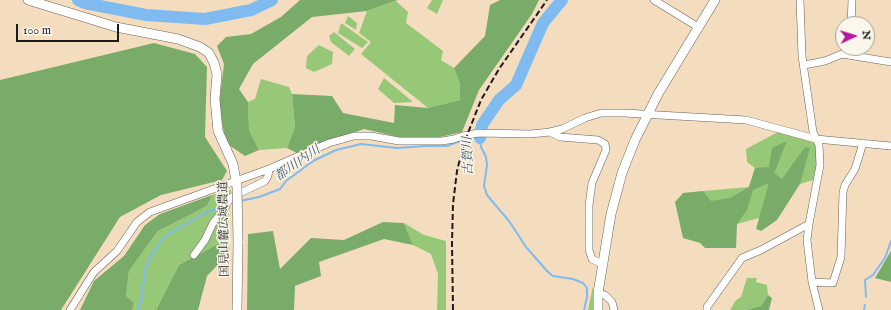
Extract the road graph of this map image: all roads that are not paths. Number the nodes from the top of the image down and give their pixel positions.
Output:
1 (28, 0) edge
2 (654, 0) edge
3 (715, 0) edge
4 (800, 0) edge
5 (852, 0) edge
6 (851, 16) edge
7 (698, 26) junction
8 (835, 56) edge
9 (865, 56) edge
10 (891, 62) edge
11 (804, 65) junction
12 (647, 115) junction
13 (550, 132) junction
14 (816, 139) junction
15 (864, 142) junction
16 (891, 146) edge
17 (269, 169) junction
18 (237, 183) junction
19 (809, 224) junction
20 (194, 255) dead end
21 (602, 264) junction
22 (812, 282) junction
23 (598, 293) junction
24 (70, 310) edge
25 (237, 310) edge
26 (598, 310) edge
27 (614, 310) edge
28 (707, 310) edge
29 (819, 310) edge

1 - 18 street, 国見山麓広域農道
2 - 7 street
3 - 7 street
4 - 11 street
5 - 6 street
7 - 12 street
8 - 11 street
9 - 10 street
11 - 14 street
12 - 13 street
12 - 14 street
12 - 21 street
13 - 17 street
13 - 21 street
14 - 15 street
14 - 19 street
15 - 16 street
15 - 22 street
17 - 18 street
17 - 20 street
18 - 24 street
18 - 25 street, 国見山麓広域農道, bridge
19 - 22 street
19 - 28 street
21 - 23 street
22 - 29 street
23 - 26 street
23 - 27 street

